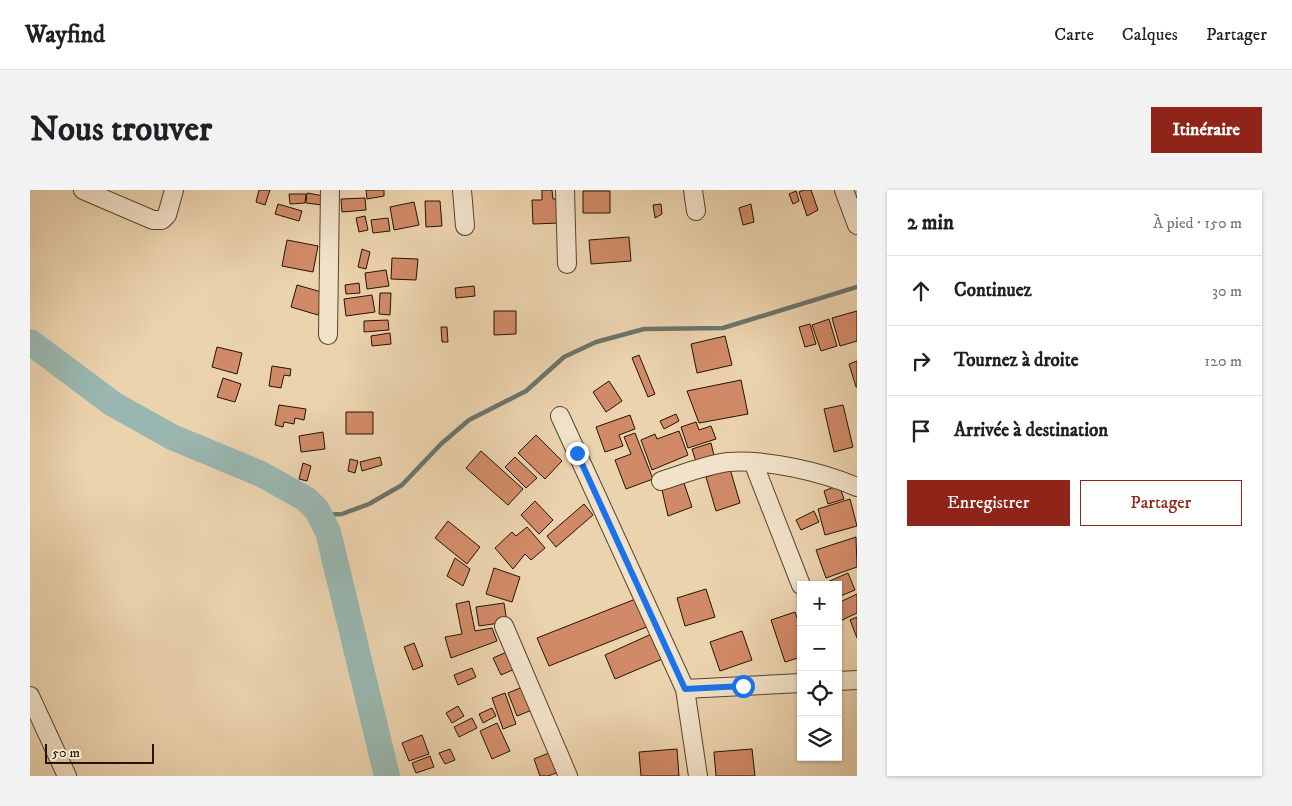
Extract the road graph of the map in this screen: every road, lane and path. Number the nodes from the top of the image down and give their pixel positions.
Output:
1 (84, 190) edge
2 (174, 190) edge
3 (330, 190) edge
4 (462, 190) edge
5 (565, 190) edge
6 (693, 190) edge
7 (844, 190) edge
8 (696, 211) dead end
9 (857, 225) edge
10 (465, 226) dead end
11 (567, 264) dead end
12 (328, 335) dead end
13 (560, 416) dead end
14 (753, 462) junction
15 (661, 481) dead end
16 (857, 487) edge
17 (799, 581) edge
18 (504, 626) dead end
19 (857, 680) edge
20 (842, 681) edge
21 (797, 683) edge
22 (685, 689) junction
23 (30, 696) edge
24 (67, 776) edge
25 (568, 776) edge
26 (698, 776) edge

1 - 2 street
3 - 12 street
4 - 10 street
5 - 11 street
6 - 8 street
7 - 9 street
13 - 22 street
14 - 15 street
14 - 16 street
14 - 17 street
18 - 25 street
19 - 20 street
21 - 22 street
22 - 26 street
23 - 24 street

